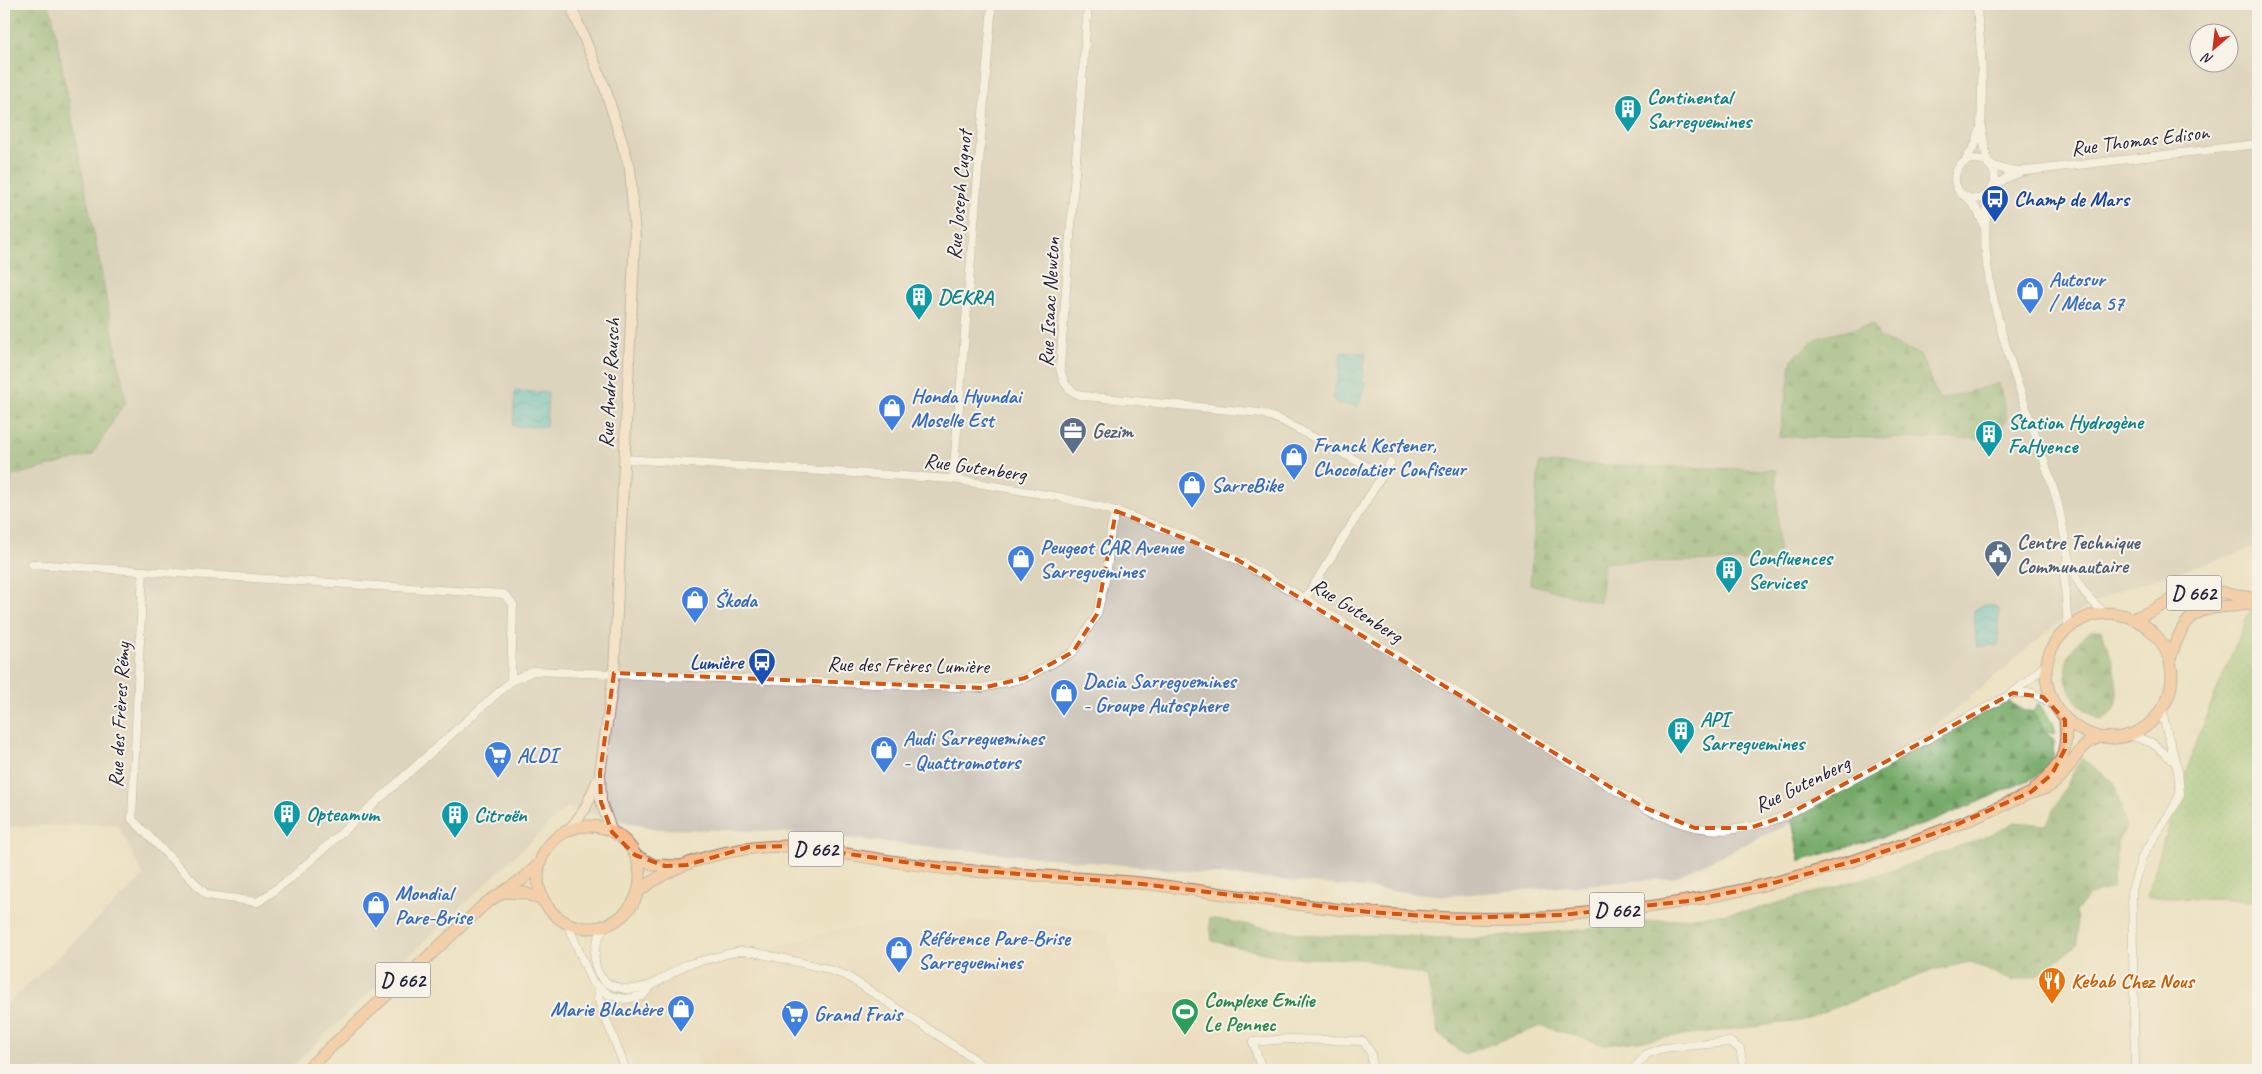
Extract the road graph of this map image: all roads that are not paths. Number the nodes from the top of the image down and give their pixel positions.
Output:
1 (570, 4) edge
2 (992, 4) edge
3 (1088, 4) edge
4 (1976, 4) edge
5 (1981, 127) junction
6 (2258, 144) edge
7 (1965, 162) junction
8 (1988, 164) junction
9 (2026, 171) junction
10 (1991, 189) junction
11 (1967, 197) junction
12 (1985, 230) junction
13 (624, 459) junction
14 (1390, 463) dead end
15 (1383, 475) junction
16 (953, 479) junction
17 (1116, 511) junction
18 (2068, 554) junction
19 (32, 564) dead end
20 (143, 571) junction
21 (1305, 599) junction
22 (2258, 602) edge
23 (2105, 613) junction
24 (2134, 618) junction
25 (2068, 628) junction
26 (2170, 659) junction
27 (2048, 663) junction
28 (614, 673) junction
29 (511, 680) junction
30 (2013, 693) junction
31 (2053, 704) junction
32 (2163, 708) junction
33 (2065, 720) junction
34 (2130, 735) junction
35 (2098, 737) junction
36 (2175, 762) junction
37 (600, 773) junction
38 (2031, 792) junction
39 (570, 830) junction
40 (612, 832) junction
41 (635, 855) junction
42 (539, 864) junction
43 (687, 865) junction
44 (503, 892) junction
45 (638, 892) junction
46 (544, 901) junction
47 (567, 923) junction
48 (605, 926) junction
49 (652, 985) junction
50 (598, 988) junction
51 (306, 1070) edge
52 (626, 1070) edge
53 (986, 1070) edge
54 (1262, 1070) edge
55 (1373, 1070) edge
56 (1633, 1070) edge
57 (1744, 1070) edge
58 (2135, 1070) edge

1 - 13 street, Rue André Rausch
2 - 16 street, Rue Joseph Cugnot
3 - 15 street, Rue Isaac Newton
4 - 5 street
5 - 7 street
5 - 8 street
6 - 9 street, Rue Thomas Edison
7 - 8 street
7 - 11 street
8 - 9 street, Rue Thomas Edison
8 - 10 street
9 - 10 street, Rue Thomas Edison
10 - 11 street
10 - 12 street
11 - 12 street
12 - 18 street
13 - 16 street, Rue Gutenberg
13 - 28 street, Rue André Rausch
14 - 15 street
15 - 21 street
16 - 17 street, Rue Gutenberg
17 - 21 street, Rue Gutenberg
17 - 28 street, Rue des Frères Lumière
18 - 23 street
18 - 25 street
19 - 20 street
20 - 29 street
20 - 29 street, Rue des Frères Rémy
21 - 30 street, Rue Gutenberg
22 - 24 main road, D 662
22 - 26 main road, D 662
23 - 24 main road
23 - 25 main road
24 - 26 main road
25 - 27 main road
26 - 32 main road
27 - 30 street, Rue Gutenberg
27 - 31 main road
28 - 29 street, Rue des Frères Rémy
28 - 37 street, Rue André Rausch
30 - 31 street
31 - 33 main road
32 - 34 main road
32 - 36 street
33 - 35 main road
33 - 38 main road, D 662
34 - 35 main road
34 - 36 street
35 - 38 main road, D 662
36 - 58 street
37 - 39 street, Rue André Rausch
37 - 40 street, Rue André Rausch
38 - 43 main road, D 662
39 - 40 main road
39 - 42 main road
40 - 41 main road
41 - 43 main road, D 662
41 - 45 main road
42 - 44 main road, D 662
42 - 46 main road
43 - 45 main road, D 662
44 - 46 main road
44 - 51 main road, D 662
45 - 48 main road
46 - 47 main road
47 - 48 main road
47 - 50 street
48 - 49 street
49 - 50 street
49 - 53 street
50 - 52 street
54 - 55 street
56 - 57 street

